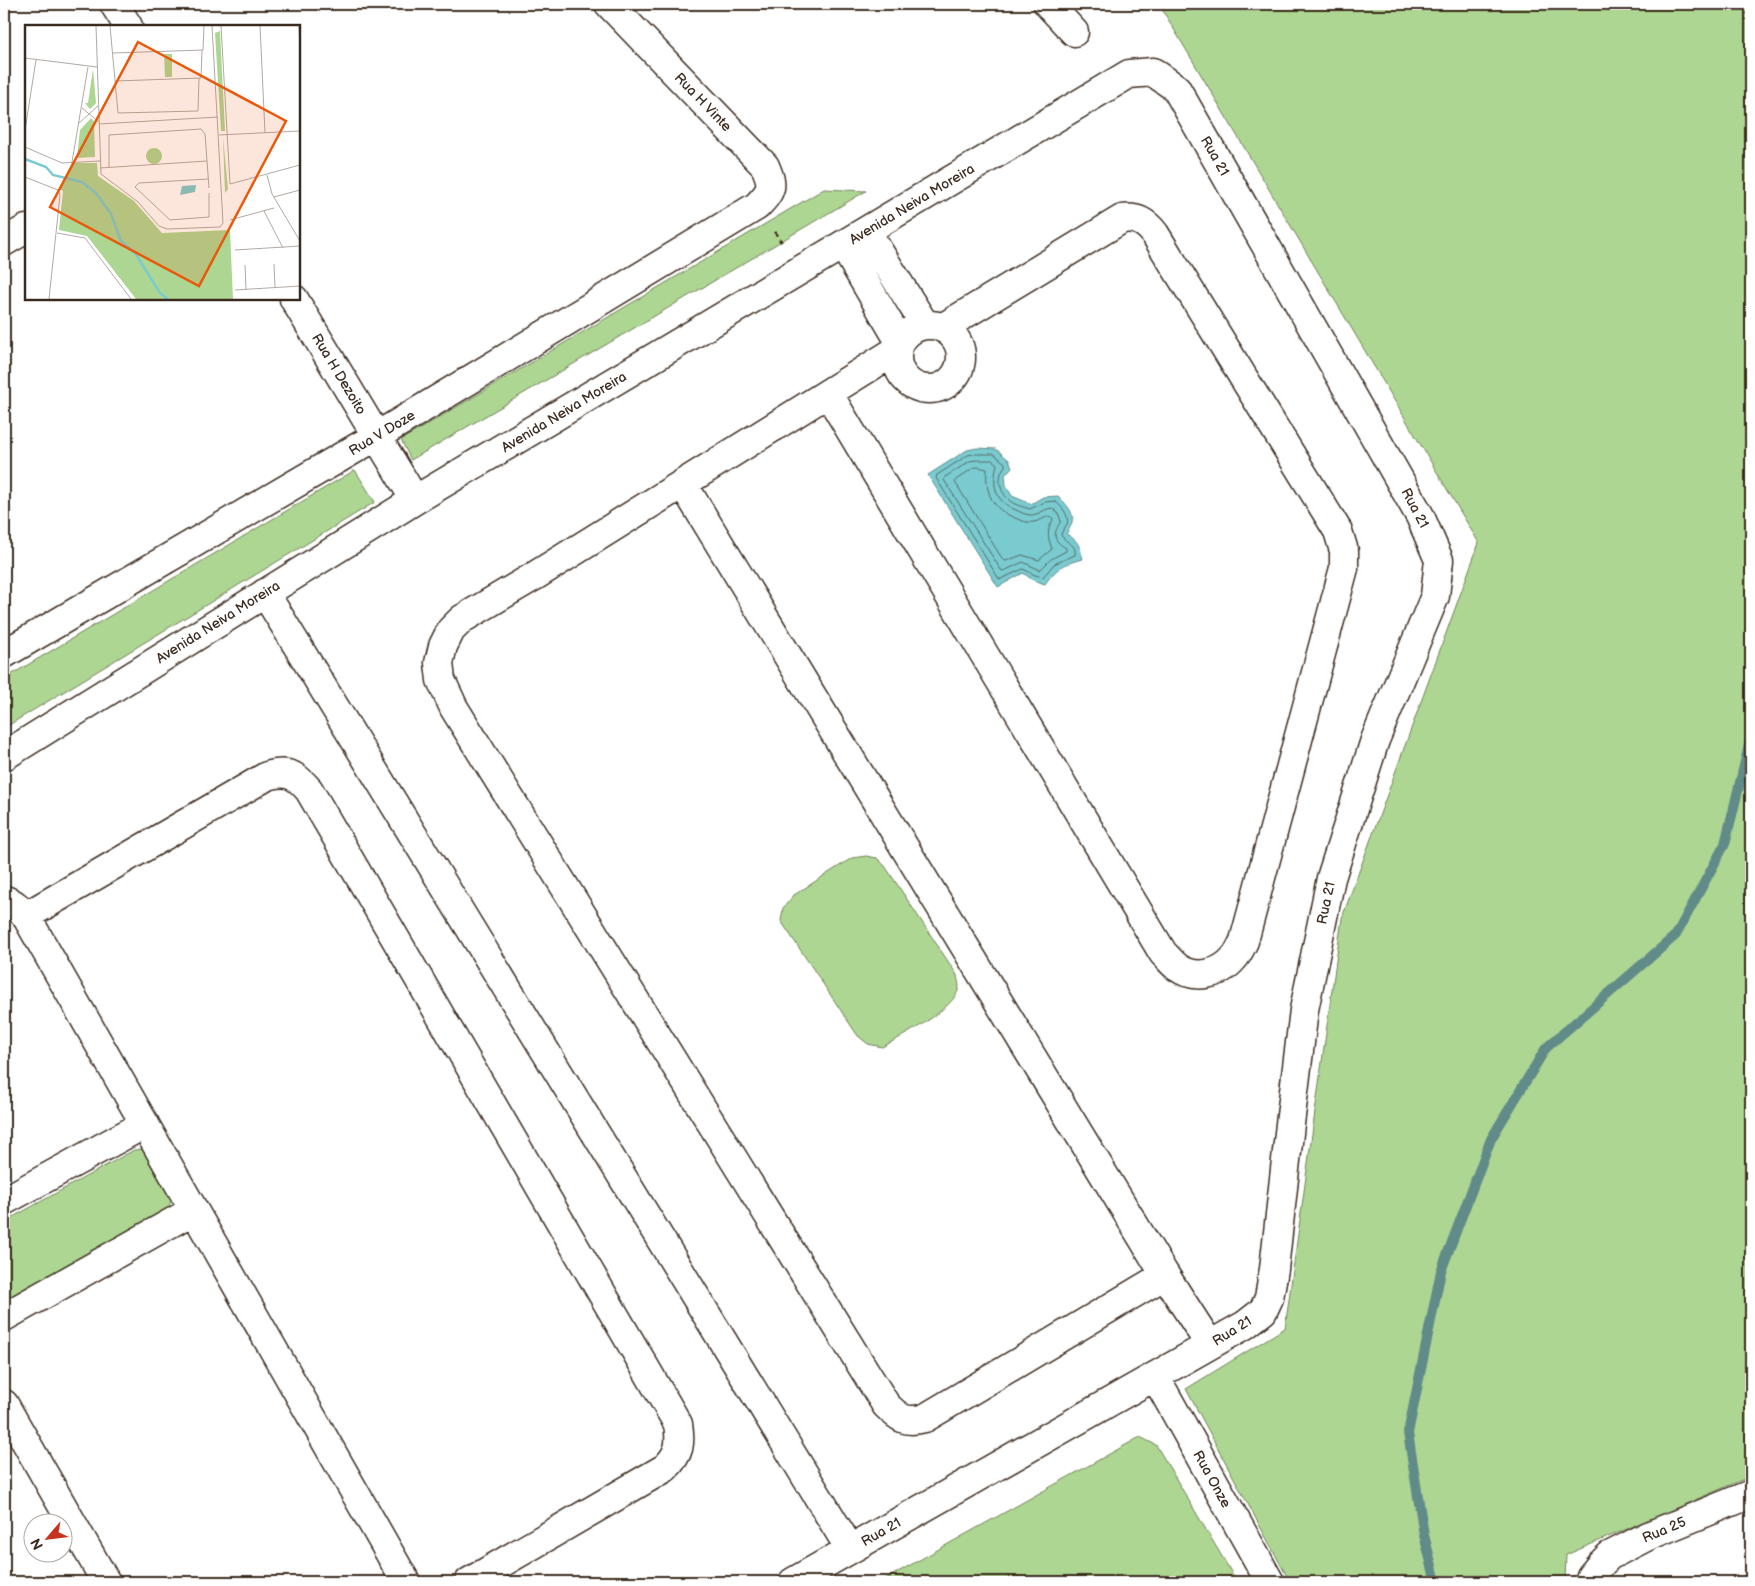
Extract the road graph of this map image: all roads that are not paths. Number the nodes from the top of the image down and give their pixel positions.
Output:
1 (114, 4) edge
2 (609, 4) edge
3 (1048, 4) edge
4 (127, 25) edge
5 (1074, 32) dead end
6 (1129, 74) joint
7 (757, 206) joint
8 (25, 230) edge
9 (855, 238) junction
10 (4, 242) edge
11 (295, 300) edge
12 (934, 326) junction
13 (899, 346) junction
14 (828, 393) junction
15 (377, 436) junction
16 (684, 484) junction
17 (415, 500) junction
18 (265, 593) junction
19 (4, 654) edge
20 (4, 756) edge
21 (4, 900) edge
22 (26, 916) junction
23 (145, 1124) junction
24 (4, 1201) edge
25 (194, 1210) junction
26 (1165, 1275) junction
27 (4, 1317) edge
28 (1210, 1345) junction
29 (1155, 1376) junction
30 (4, 1404) edge
31 (1751, 1494) edge
32 (845, 1553) junction
33 (106, 1582) edge
34 (406, 1582) edge
35 (469, 1582) edge
36 (793, 1582) edge
37 (833, 1582) edge
38 (1270, 1582) edge
39 (1589, 1582) edge

1 - 4 street
2 - 7 street, Rua H Vinte
3 - 5 street
6 - 9 street, Avenida Neiva Moreira
6 - 28 street, Rua 21
7 - 15 street, Rua V Doze
8 - 10 street
9 - 12 street
9 - 13 street
9 - 17 street, Avenida Neiva Moreira
11 - 15 street, Rua H Dezoito
12 - 13 street
12 - 13 street
12 - 14 street
13 - 14 street
14 - 16 street
15 - 17 street, Rua H Dezoito
15 - 19 street, Rua V Doze
16 - 26 street
16 - 26 street
17 - 18 street, Avenida Neiva Moreira
18 - 20 street, Avenida Neiva Moreira
18 - 32 street
21 - 22 street
22 - 23 street
22 - 35 street
23 - 24 street
23 - 25 street
25 - 27 street
25 - 34 street
26 - 28 street
28 - 29 street, Rua 21
29 - 32 street, Rua 21
29 - 38 street, Rua Onze
30 - 33 street
31 - 39 street, Rua 25
32 - 36 street, Rua 21
32 - 37 street

